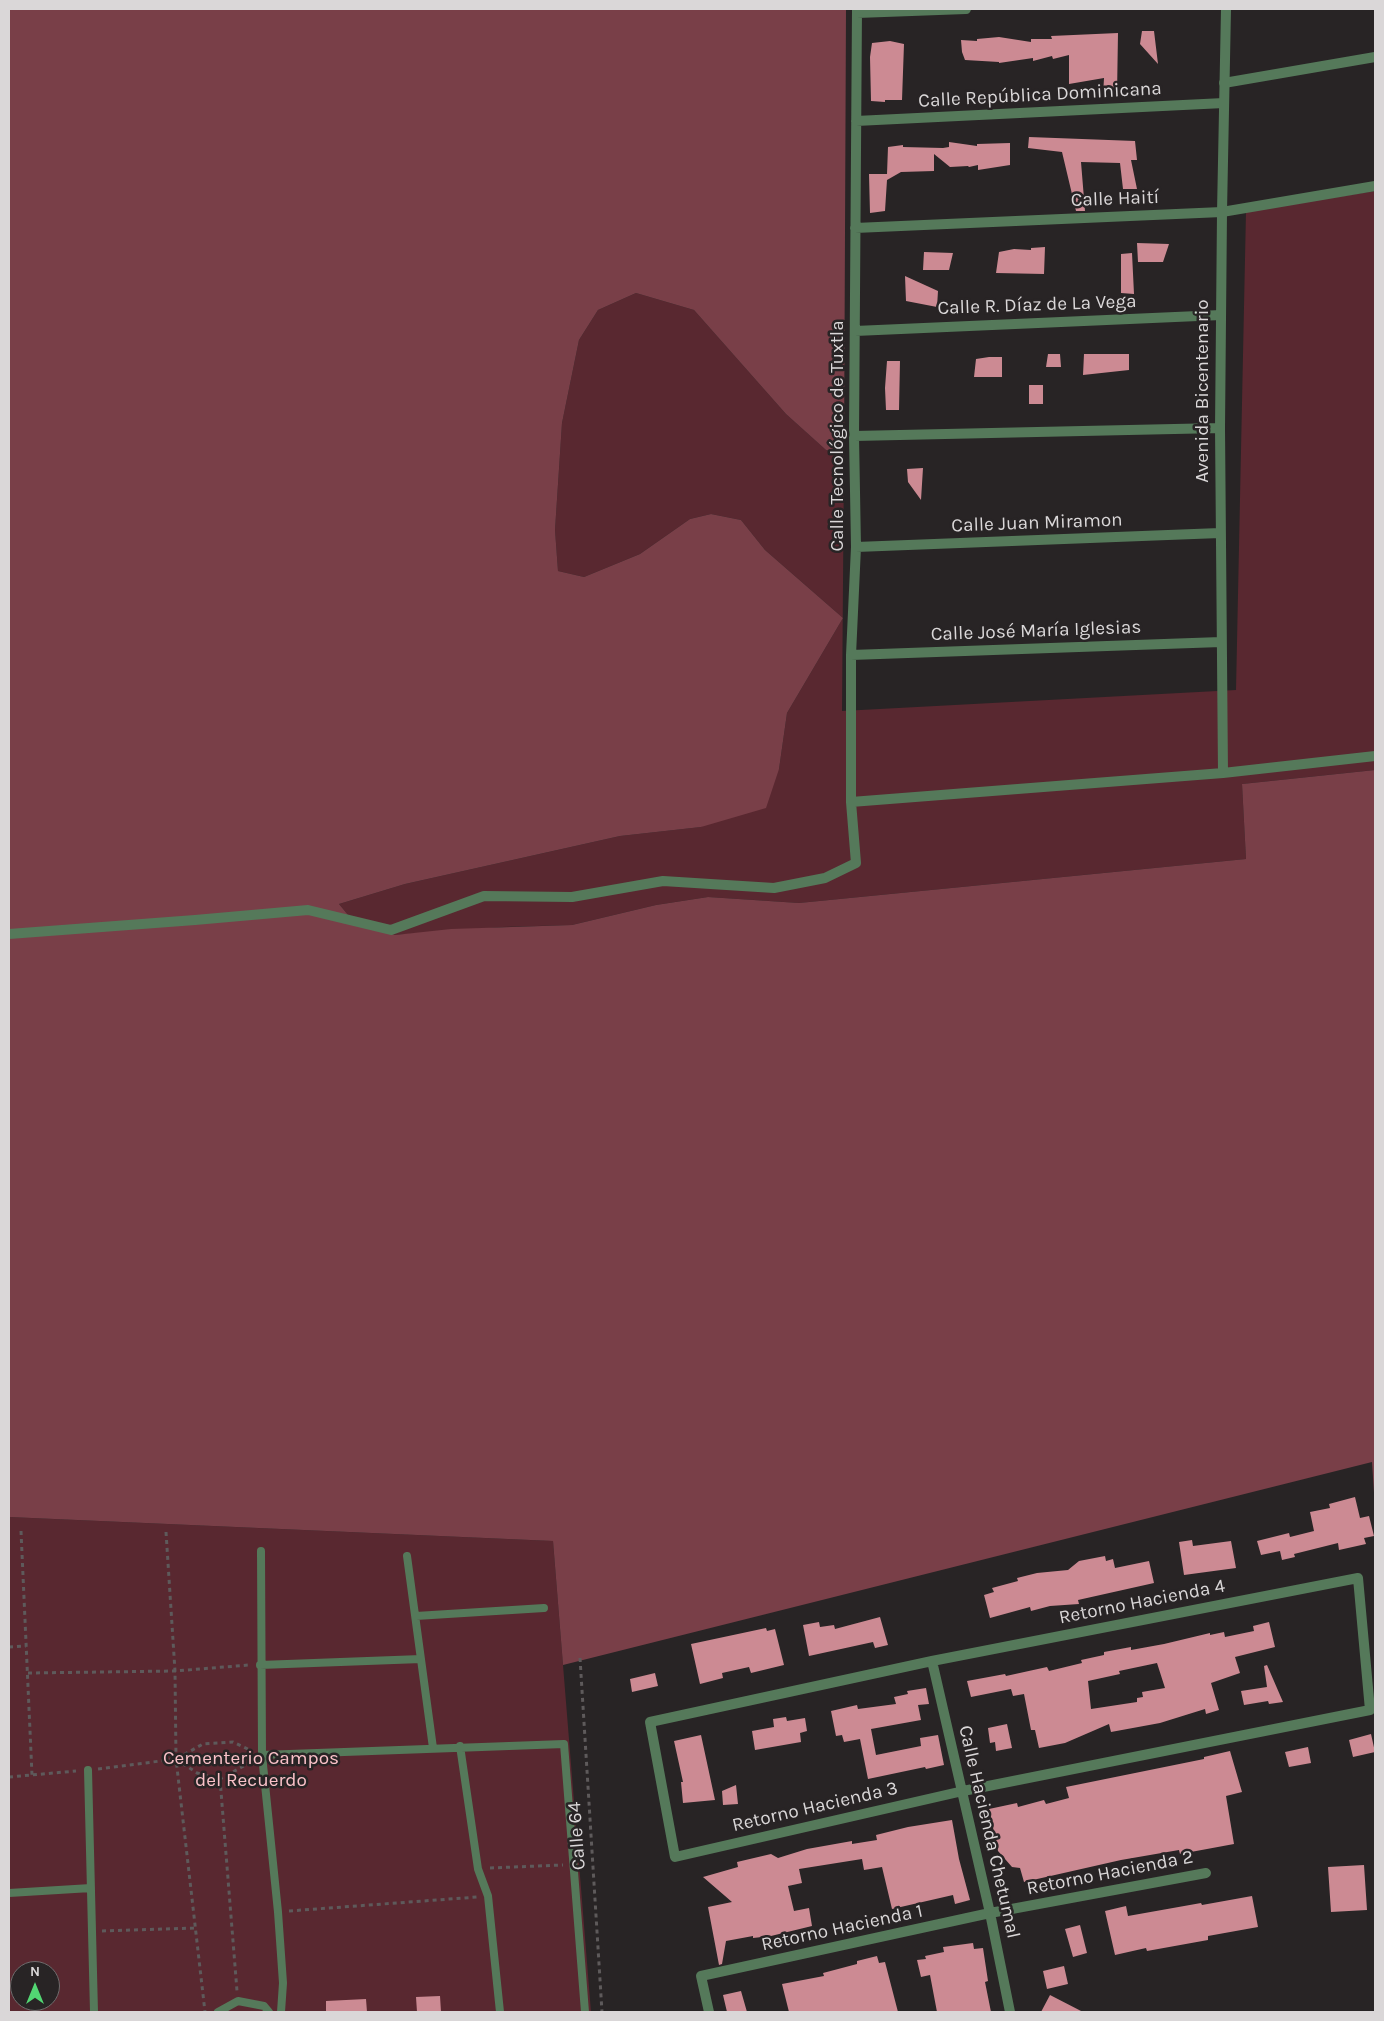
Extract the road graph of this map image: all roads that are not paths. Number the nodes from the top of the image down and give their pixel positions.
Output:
1 (966, 9) edge
2 (1226, 9) edge
3 (857, 11) edge
4 (1375, 57) edge
5 (1224, 82) junction
6 (1224, 103) junction
7 (856, 121) junction
8 (1375, 186) edge
9 (1222, 212) junction
10 (855, 228) junction
11 (1221, 315) junction
12 (855, 331) junction
13 (1220, 428) junction
14 (854, 436) junction
15 (1220, 533) junction
16 (856, 547) junction
17 (1221, 642) junction
18 (851, 655) junction
19 (1375, 756) edge
20 (1223, 773) junction
21 (851, 802) junction
22 (9, 934) edge
23 (260, 1550) dead end
24 (407, 1556) dead end
25 (544, 1608) dead end
26 (416, 1616) junction
27 (421, 1659) junction
28 (932, 1661) junction
29 (260, 1664) junction
30 (460, 1746) junction
31 (433, 1748) junction
32 (262, 1755) junction
33 (88, 1770) dead end
34 (963, 1791) junction
35 (1206, 1873) dead end
36 (91, 1888) junction
37 (9, 1893) edge
38 (990, 1913) junction
39 (94, 2012) edge
40 (218, 2012) edge
41 (269, 2012) edge
42 (282, 2012) edge
43 (500, 2012) edge
44 (585, 2012) edge
45 (709, 2012) edge
46 (1010, 2012) edge

1 - 3 street
2 - 5 street, Avenida Bicentenario
3 - 7 street, Calle Tecnológico de Tuxtla
4 - 5 street
5 - 6 street, Avenida Bicentenario
6 - 7 street, Calle República Dominicana
6 - 9 street, Avenida Bicentenario
7 - 10 street, Calle Tecnológico de Tuxtla
8 - 9 street, Calle Haití
9 - 10 street, Calle Haití
9 - 11 street, Avenida Bicentenario
10 - 12 street, Calle Tecnológico de Tuxtla
11 - 12 street, Calle R. Díaz de La Vega
11 - 13 street, Avenida Bicentenario
12 - 14 street, Calle Tecnológico de Tuxtla
13 - 14 street
13 - 15 street, Avenida Bicentenario
14 - 16 street, Calle Tecnológico de Tuxtla
15 - 16 street, Calle Juan Miramon
15 - 17 street, Avenida Bicentenario
16 - 18 street, Calle Tecnológico de Tuxtla
17 - 18 street, Calle José María Iglesias
17 - 20 street, Avenida Bicentenario
18 - 21 street, Calle Tecnológico de Tuxtla
19 - 20 street
20 - 21 street
21 - 22 street, Calle Tecnológico de Tuxtla
23 - 29 lane
24 - 26 lane
25 - 26 lane
26 - 27 lane
27 - 29 lane
27 - 31 lane
28 - 34 street, Calle Hacienda Chetumal
28 - 34 street, Retorno Hacienda 3
28 - 34 street, Retorno Hacienda 4
29 - 32 lane
30 - 31 lane
30 - 43 lane
30 - 44 lane
31 - 32 lane
32 - 42 lane
33 - 36 lane
34 - 38 street, Calle Hacienda Chetumal
35 - 38 street, Retorno Hacienda 2
36 - 37 lane
36 - 39 lane
38 - 45 street, Retorno Hacienda 1
38 - 46 street, Calle Hacienda Chetumal
40 - 41 lane

